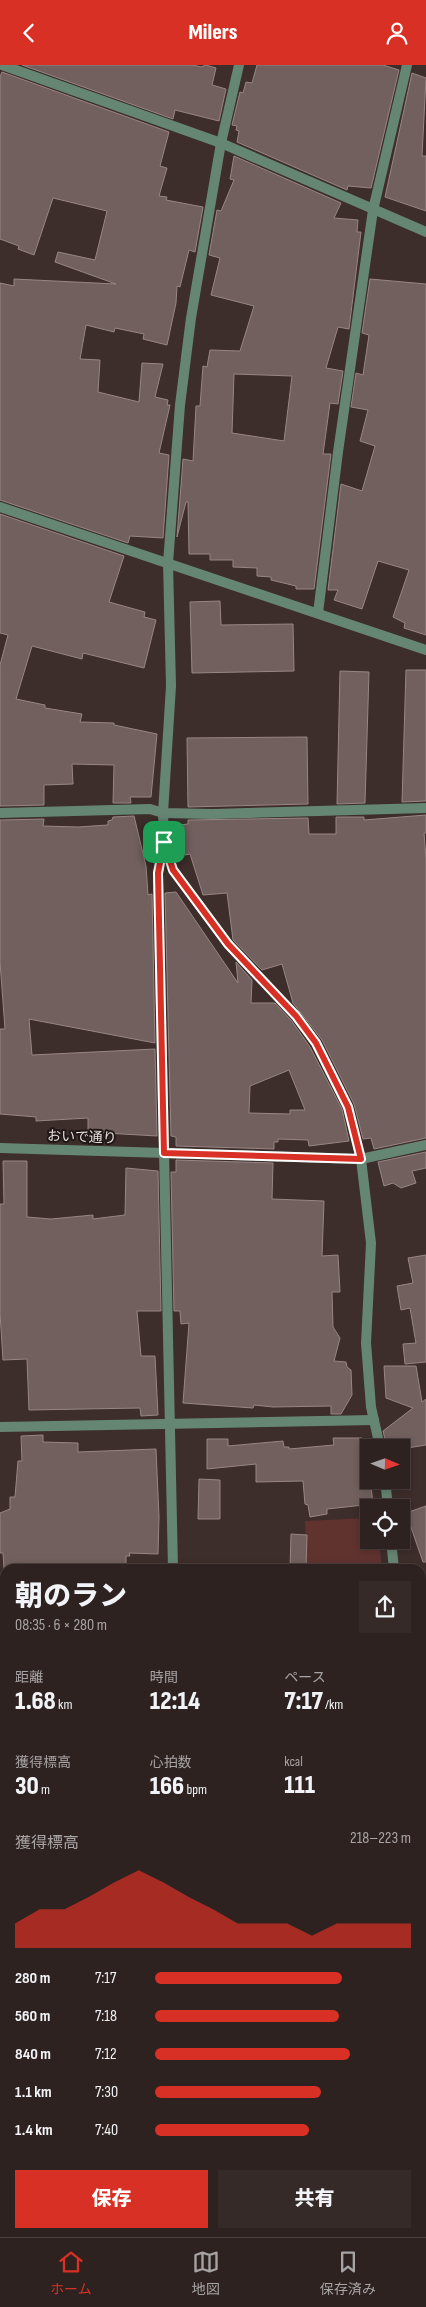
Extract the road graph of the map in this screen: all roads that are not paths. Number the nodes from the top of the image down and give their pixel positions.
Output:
1 (2, 65) edge
2 (239, 65) edge
3 (407, 65) edge
4 (221, 143) junction
5 (373, 210) junction
6 (426, 232) edge
7 (0, 507) edge
8 (168, 563) junction
9 (318, 613) junction
10 (426, 649) edge
11 (426, 808) edge
12 (0, 813) edge
13 (163, 813) junction
14 (164, 842) junction
15 (426, 1145) edge
16 (0, 1148) edge
17 (164, 1153) junction
18 (361, 1159) junction
19 (374, 1420) junction
20 (170, 1425) junction
21 (0, 1427) edge
22 (378, 1439) edge
23 (392, 1549) edge
24 (173, 1564) edge
25 (393, 1564) edge

1 - 4 street
2 - 4 street
3 - 5 street
4 - 5 street
4 - 8 street
5 - 6 street
5 - 9 street
7 - 8 street
8 - 9 street
8 - 13 street
9 - 10 street
11 - 13 street
12 - 13 street
13 - 14 street
14 - 17 street
14 - 18 street
15 - 18 street, おいで通り
16 - 17 street, おいで通り
17 - 18 street, おいで通り
17 - 20 street
18 - 19 street
19 - 20 street
19 - 22 street
20 - 21 street
20 - 24 street
23 - 25 street

